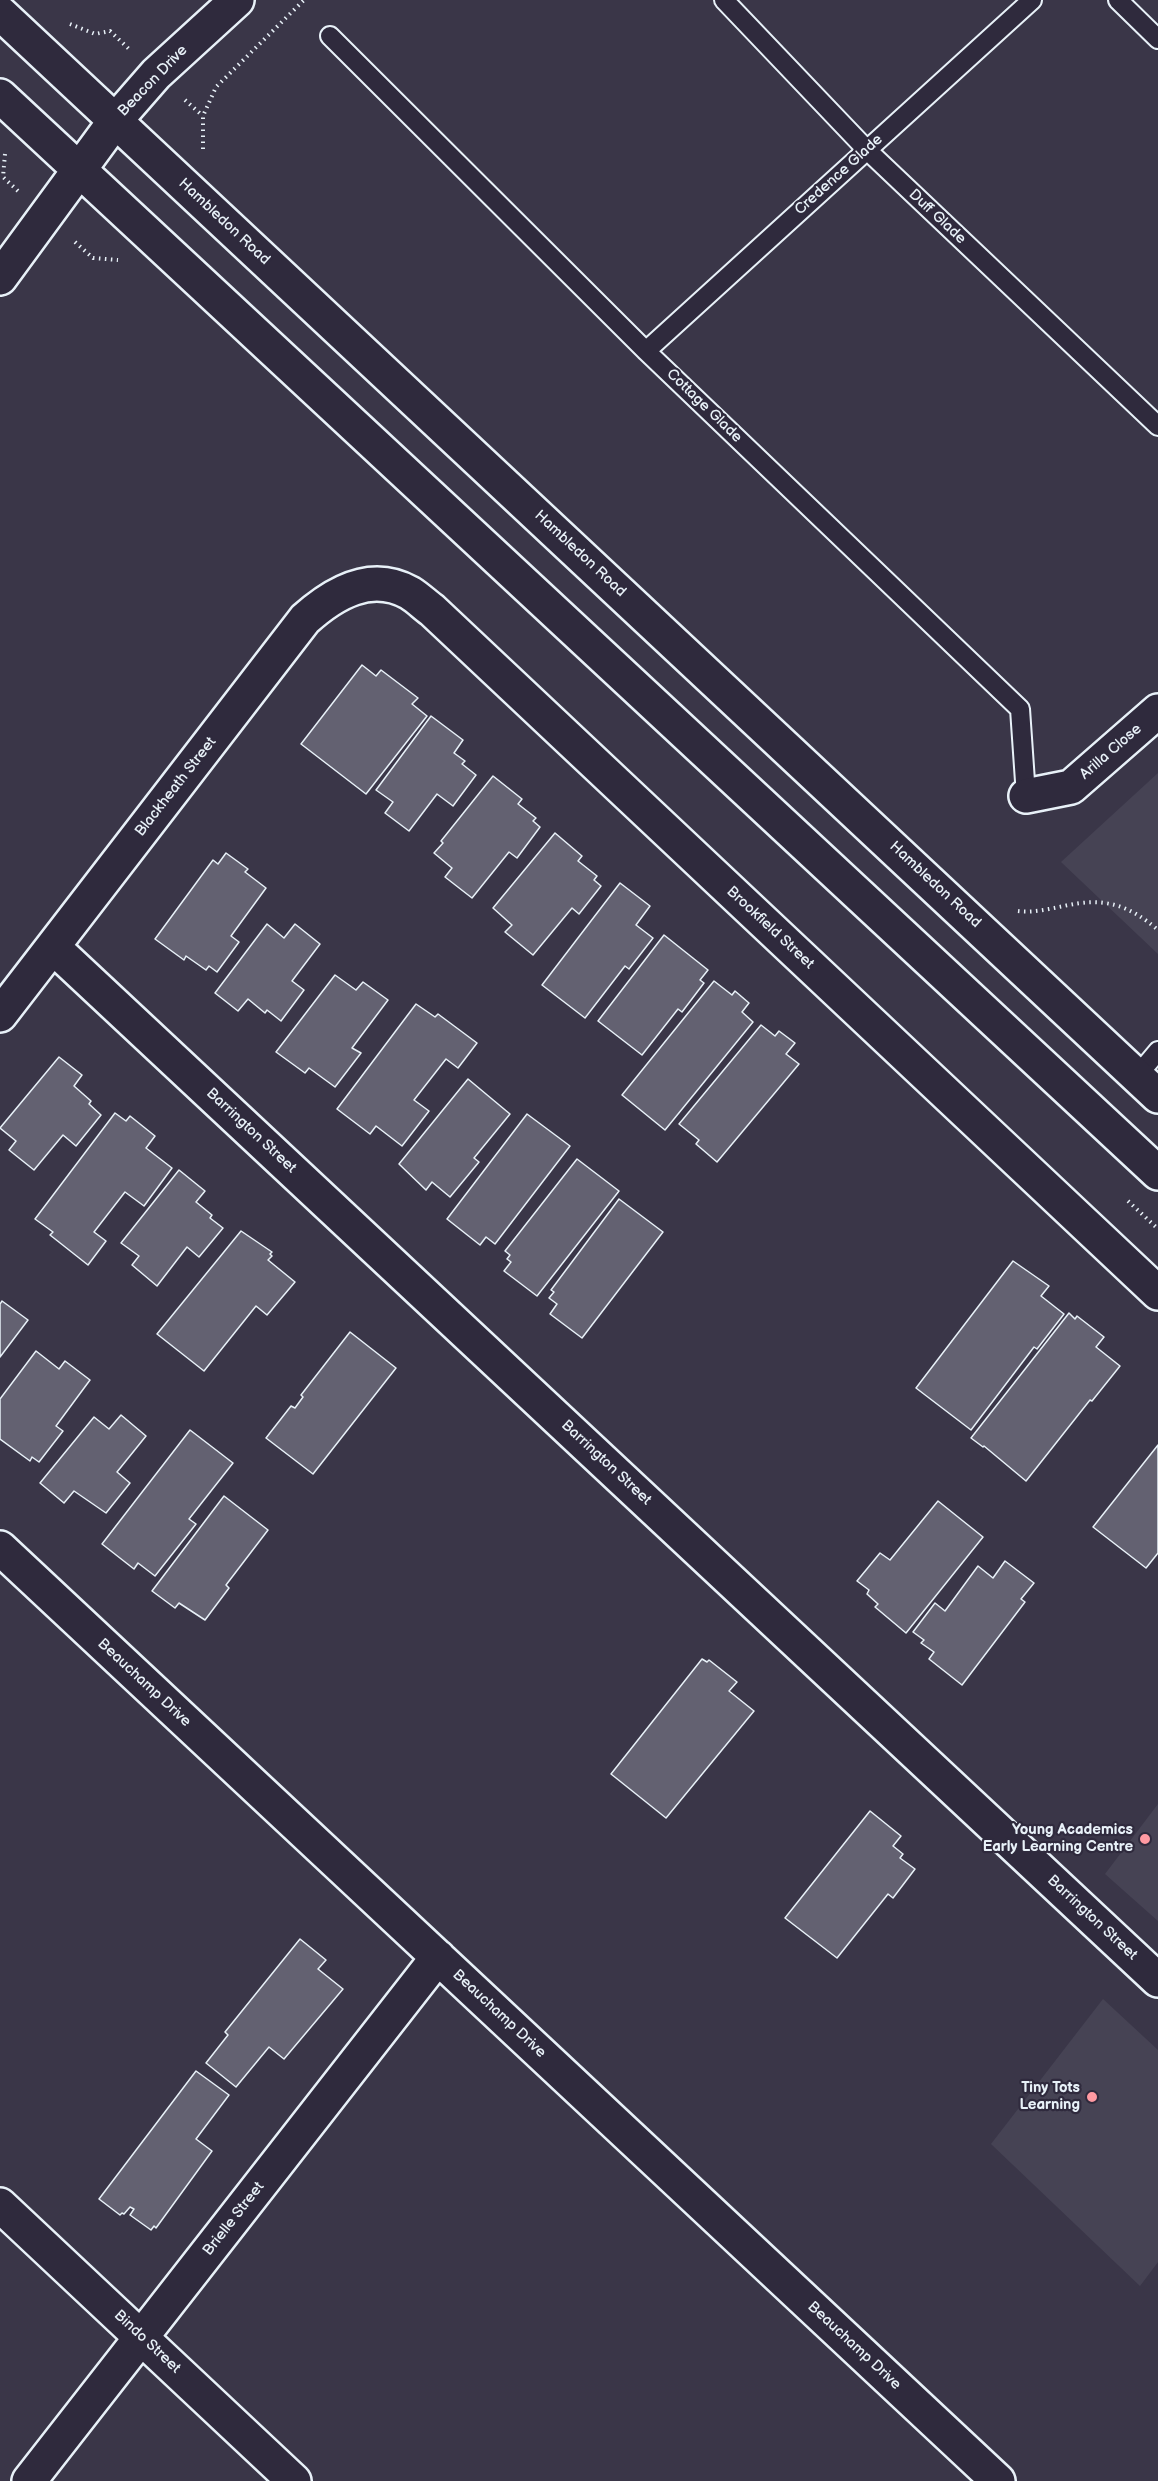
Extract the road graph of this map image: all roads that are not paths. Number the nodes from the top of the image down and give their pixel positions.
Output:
1 (237, 0) edge
2 (724, 0) edge
3 (1032, 0) edge
4 (1118, 0) edge
5 (0, 13) edge
6 (330, 36) dead end
7 (1158, 39) edge
8 (0, 96) edge
9 (115, 121) junction
10 (867, 150) junction
11 (77, 170) junction
12 (0, 278) edge
13 (646, 351) junction
14 (1158, 426) edge
15 (370, 585) joint
16 (1158, 711) edge
17 (1026, 796) joint
18 (53, 947) junction
19 (0, 1014) edge
20 (1158, 1051) edge
21 (1147, 1086) edge
22 (1153, 1162) edge
23 (1158, 1293) edge
24 (0, 1548) edge
25 (438, 1957) junction
26 (1158, 1980) edge
27 (0, 2205) edge
28 (142, 2337) junction
29 (29, 2481) edge
30 (294, 2481) edge
31 (998, 2481) edge

1 - 9 street, Beacon Drive
2 - 10 lane, Duff Glade
3 - 10 lane, Credence Glade
4 - 7 lane
5 - 9 street, Hambledon Road
6 - 13 lane, Cottage Glade
8 - 11 street
9 - 11 street, Beacon Drive
9 - 21 street, Hambledon Road
10 - 13 lane, Credence Glade
10 - 14 lane, Duff Glade
11 - 12 street, Beacon Drive
11 - 22 street
13 - 17 lane, Cottage Glade
15 - 18 street, Blackheath Street
15 - 23 street, Brookfield Street
16 - 17 street, Arilla Close
18 - 19 street, Blackheath Street
18 - 26 street, Barrington Street
20 - 21 lane
24 - 25 street, Beauchamp Drive
25 - 28 street, Brielle Street
25 - 31 street, Beauchamp Drive
27 - 28 street, Bindo Street
28 - 29 street, Brielle Street
28 - 30 street, Bindo Street

